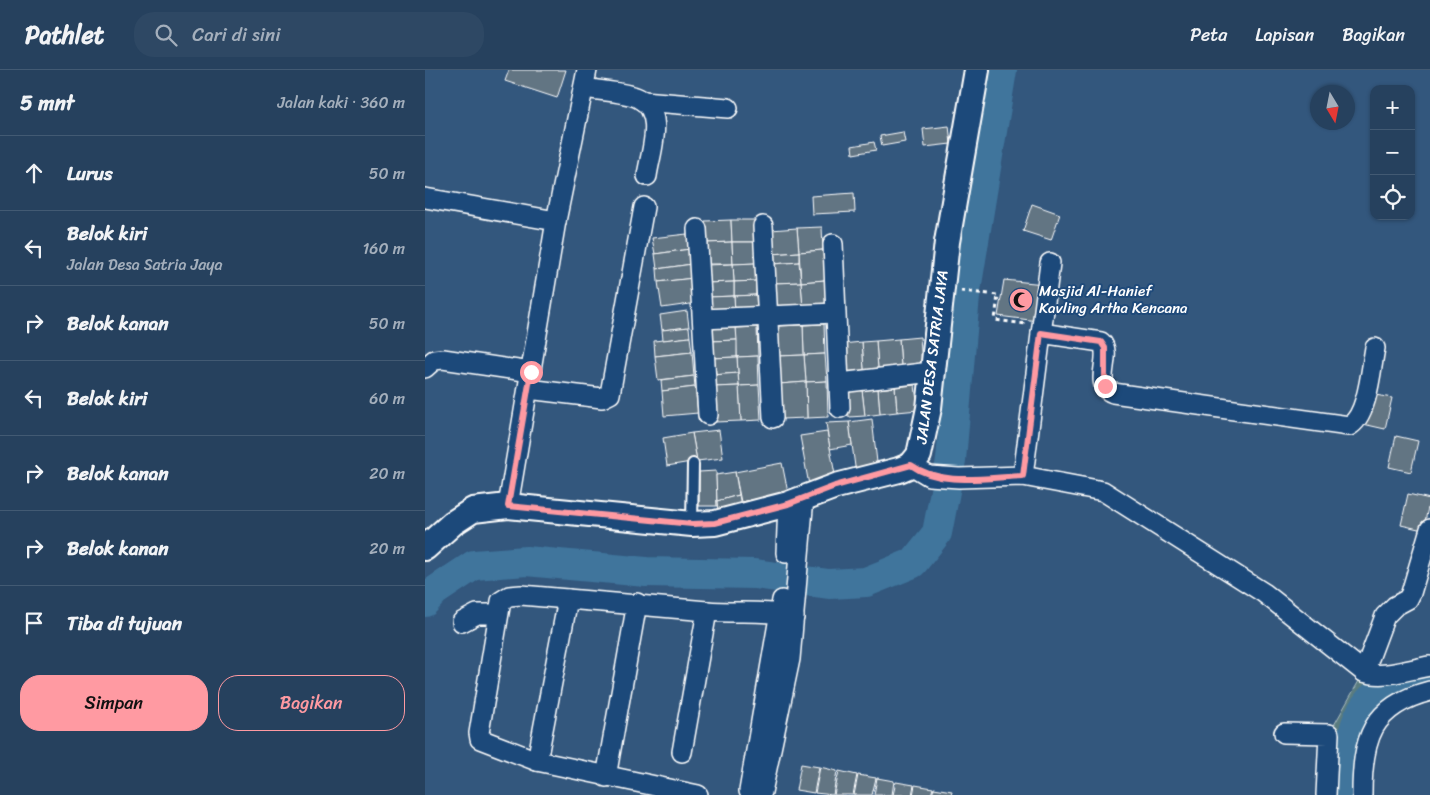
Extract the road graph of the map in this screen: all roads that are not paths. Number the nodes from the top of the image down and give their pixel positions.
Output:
1 (977, 70) edge
2 (586, 79) edge
3 (643, 101) junction
4 (728, 108) dead end
5 (647, 176) dead end
6 (425, 198) edge
7 (644, 207) dead end
8 (556, 221) junction
9 (763, 226) dead end
10 (697, 229) dead end
11 (833, 244) dead end
12 (1050, 263) dead end
13 (835, 313) junction
14 (768, 316) junction
15 (703, 319) junction
16 (1042, 329) junction
17 (1375, 348) dead end
18 (426, 366) edge
19 (931, 372) junction
20 (530, 380) junction
21 (839, 383) junction
22 (840, 408) dead end
23 (708, 415) dead end
24 (773, 418) dead end
25 (693, 464) dead end
26 (920, 470) junction
27 (1023, 476) junction
28 (796, 500) junction
29 (508, 506) junction
30 (692, 524) junction
31 (1430, 529) edge
32 (425, 548) edge
33 (568, 599) junction
34 (637, 603) junction
35 (788, 609) junction
36 (707, 611) junction
37 (498, 614) junction
38 (462, 622) dead end
39 (1430, 666) edge
40 (1364, 672) junction
41 (1430, 691) edge
42 (1284, 733) dead end
43 (682, 752) dead end
44 (537, 761) junction
45 (606, 777) junction
46 (676, 793) edge
47 (759, 794) edge
48 (698, 795) edge
49 (1326, 795) edge
50 (1362, 795) edge

1 - 19 street, JALAN DESA SATRIA JAYA
2 - 3 street
2 - 8 street
3 - 4 street
3 - 5 street
6 - 8 street
7 - 20 street
8 - 20 street
9 - 14 street
10 - 15 street
11 - 13 street
12 - 16 street
13 - 14 street
13 - 21 street
14 - 15 street
14 - 24 street
15 - 23 street
16 - 17 street
16 - 27 street
18 - 20 street
19 - 21 street
19 - 26 street, JALAN DESA SATRIA JAYA
20 - 29 street
21 - 22 street
25 - 30 lane
26 - 27 street
26 - 28 street, JALAN DESA SATRIA JAYA
27 - 40 street
28 - 30 street, JALAN DESA SATRIA JAYA
28 - 35 street
29 - 30 street, JALAN DESA SATRIA JAYA
29 - 32 street, JALAN DESA SATRIA JAYA
31 - 40 street
33 - 34 street
33 - 37 street
33 - 44 street
34 - 36 street
34 - 45 street
35 - 36 street
35 - 47 street
36 - 43 street
37 - 38 street
37 - 44 street
39 - 40 street
41 - 50 street
42 - 49 street
44 - 45 street
45 - 46 street
46 - 48 street

